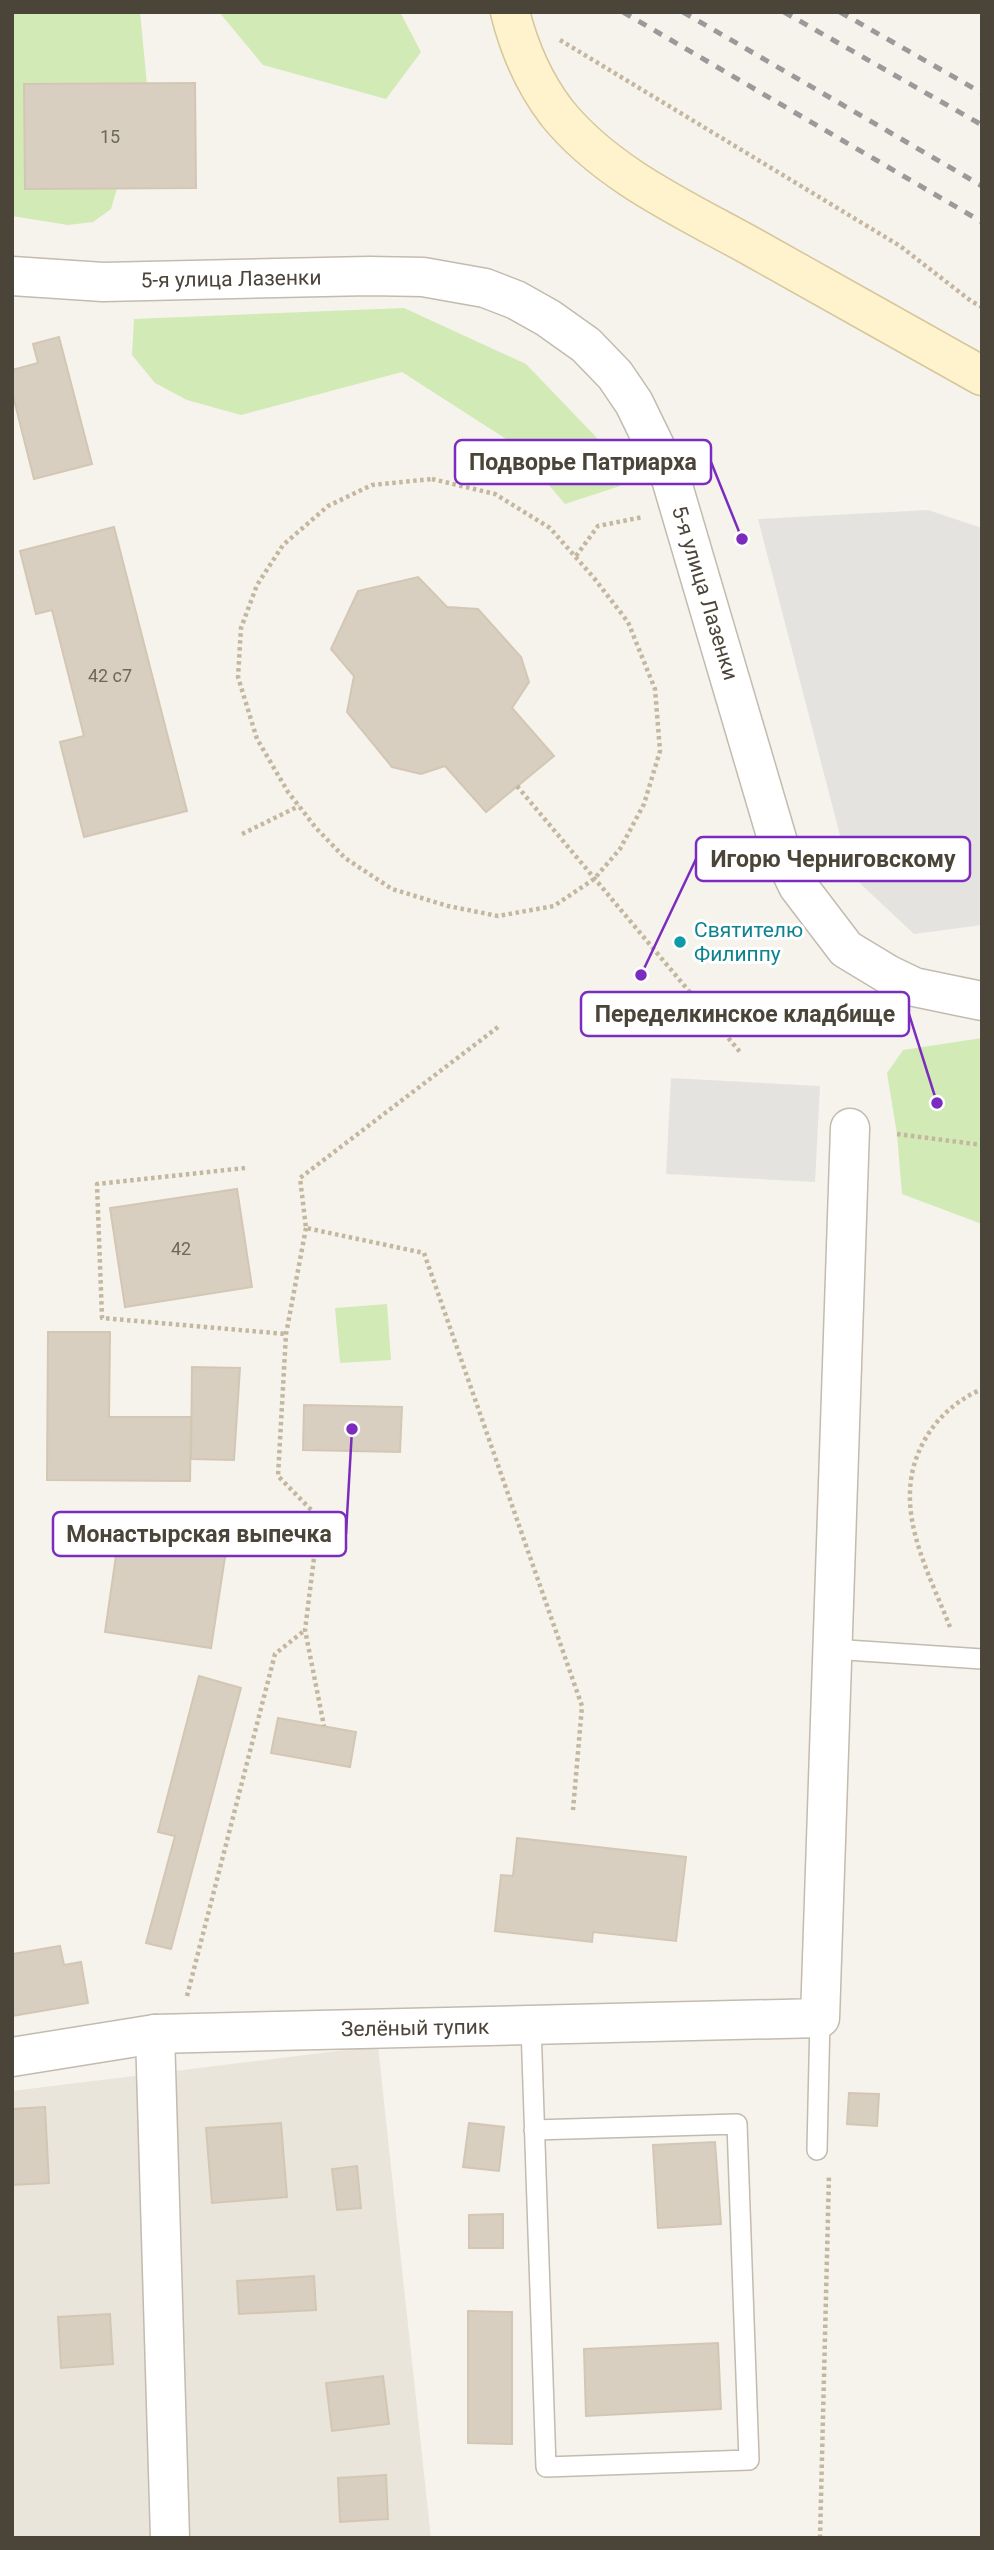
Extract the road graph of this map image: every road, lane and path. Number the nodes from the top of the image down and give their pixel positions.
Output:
1 (510, 12) edge
2 (549, 33) dead end
3 (12, 275) edge
4 (982, 307) edge
5 (982, 376) edge
6 (647, 516) dead end
7 (576, 556) junction
8 (517, 786) dead end
9 (299, 806) junction
10 (242, 834) dead end
11 (594, 879) junction
12 (982, 1001) edge
13 (498, 1027) dead end
14 (740, 1052) dead end
15 (850, 1128) dead end
16 (897, 1134) dead end
17 (982, 1145) edge
18 (245, 1168) dead end
19 (306, 1228) junction
20 (286, 1334) junction
21 (982, 1389) edge
22 (305, 1630) junction
23 (832, 1649) junction
24 (962, 1658) junction
25 (982, 1659) edge
26 (324, 1726) dead end
27 (573, 1810) dead end
28 (820, 2018) junction
29 (531, 2026) junction
30 (166, 2034) junction
31 (12, 2057) edge
32 (534, 2130) junction
33 (817, 2150) joint
34 (170, 2538) edge
35 (820, 2538) edge

1 - 5 main road
2 - 4 path
3 - 12 street, 5-я улица Лазенки
6 - 7 path
7 - 9 path
7 - 11 path
8 - 11 path
9 - 10 path
9 - 11 path
11 - 14 path
13 - 19 path
15 - 23 street
16 - 17 path
18 - 20 path
19 - 20 path
19 - 27 path
20 - 22 path
21 - 24 path
22 - 26 path
22 - 30 path
23 - 24 lane
23 - 28 street
24 - 25 lane
28 - 29 street, Зелёный тупик
28 - 33 lane
29 - 30 street, Зелёный тупик
29 - 32 lane
30 - 31 street, Зелёный тупик
30 - 34 street
32 - 32 lane
33 - 35 path

